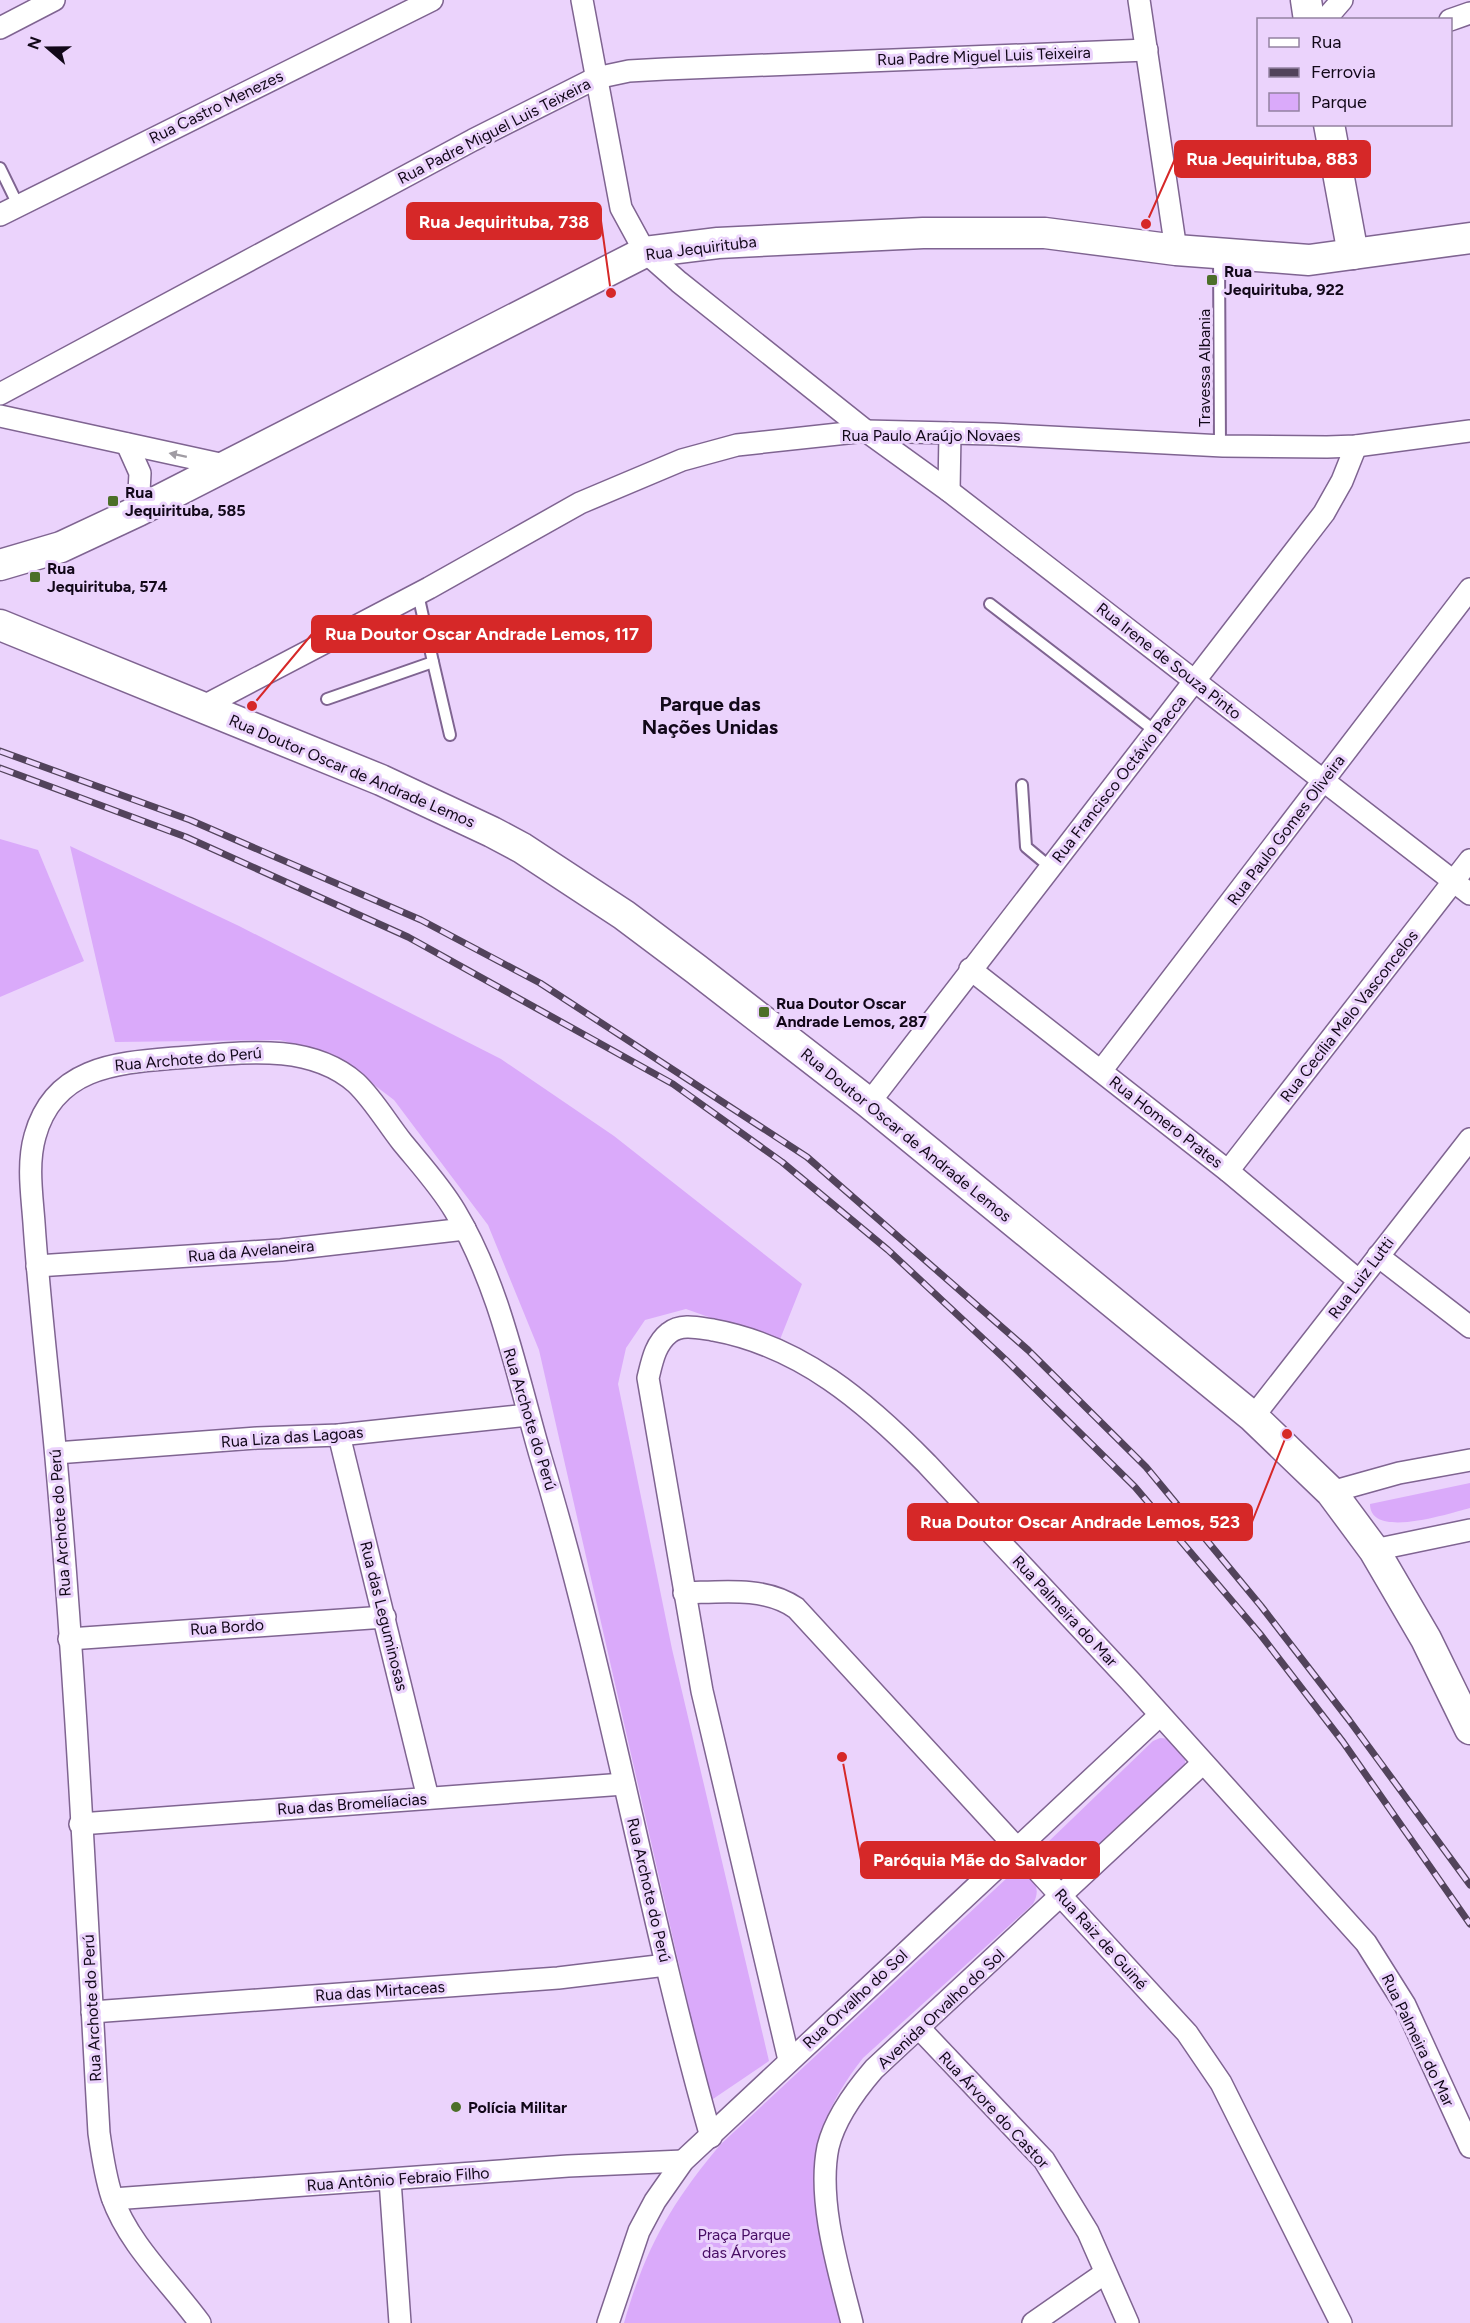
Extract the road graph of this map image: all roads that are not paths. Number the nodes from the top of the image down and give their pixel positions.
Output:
1 (54, 0) edge
2 (432, 0) edge
3 (582, 0) edge
4 (1139, 0) edge
5 (1306, 0) edge
6 (1342, 0) edge
7 (1470, 14) edge
8 (1309, 18) edge
9 (1324, 18) edge
10 (1452, 19) edge
11 (0, 28) edge
12 (1147, 50) junction
13 (596, 78) junction
14 (1329, 126) edge
15 (0, 168) edge
16 (9, 210) edge
17 (1470, 238) edge
18 (1176, 250) junction
19 (645, 252) junction
20 (1219, 254) junction
21 (1353, 255) junction
22 (0, 394) edge
23 (0, 416) edge
24 (866, 431) junction
25 (1470, 431) edge
26 (950, 433) junction
27 (127, 444) junction
28 (1220, 445) junction
29 (1356, 446) junction
30 (229, 466) junction
31 (949, 491) junction
32 (138, 512) junction
33 (0, 565) edge
34 (1470, 589) edge
35 (418, 594) junction
36 (990, 604) dead end
37 (0, 625) edge
38 (433, 662) junction
39 (1195, 681) junction
40 (327, 699) dead end
41 (202, 707) junction
42 (1155, 731) junction
43 (450, 735) dead end
44 (1323, 780) junction
45 (1022, 786) dead end
46 (1470, 860) edge
47 (1050, 867) junction
48 (1462, 887) edge
49 (970, 969) junction
50 (1101, 1071) junction
51 (869, 1103) junction
52 (1470, 1139) edge
53 (1228, 1171) junction
54 (465, 1229) junction
55 (1378, 1256) junction
56 (37, 1266) junction
57 (1358, 1280) junction
58 (1470, 1327) edge
59 (528, 1414) junction
60 (1254, 1417) junction
61 (339, 1436) junction
62 (56, 1453) junction
63 (1470, 1460) edge
64 (1331, 1492) junction
65 (1470, 1530) edge
66 (1374, 1550) junction
67 (684, 1593) junction
68 (386, 1617) junction
69 (69, 1639) junction
70 (1160, 1715) junction
71 (1470, 1729) edge
72 (1203, 1763) junction
73 (624, 1784) junction
74 (428, 1798) junction
75 (81, 1824) junction
76 (1017, 1848) junction
77 (1062, 1896) junction
78 (666, 1965) junction
79 (92, 2012) junction
80 (920, 2029) junction
81 (789, 2060) junction
82 (711, 2137) junction
83 (1470, 2147) edge
84 (683, 2161) junction
85 (390, 2180) junction
86 (113, 2199) junction
87 (1105, 2273) junction
88 (200, 2323) edge
89 (400, 2323) edge
90 (608, 2323) edge
91 (852, 2323) edge
92 (1034, 2323) edge
93 (1128, 2323) edge
94 (1341, 2323) edge

1 - 11 street
2 - 16 street, Rua Castro Menezes
3 - 13 street, Rua Irene de Souza Pinto
4 - 12 street
5 - 8 street
6 - 9 street
7 - 10 street
12 - 13 street, Rua Padre Miguel Luis Teixeira
12 - 18 street
13 - 19 street, Rua Irene de Souza Pinto
13 - 22 street, Rua Padre Miguel Luis Teixeira
14 - 21 street
15 - 16 lane
17 - 21 street, Rua Jequirituba
18 - 19 street, Rua Jequirituba
18 - 20 street, Rua Jequirituba
19 - 24 street, Rua Irene de Souza Pinto
19 - 30 street, Rua Jequirituba
20 - 21 street, Rua Jequirituba
20 - 28 lane, Travessa Albania
23 - 27 street
24 - 26 street, Rua Paulo Araújo Novaes
24 - 31 street, Rua Irene de Souza Pinto
24 - 35 street, Rua Paulo Araújo Novaes
25 - 29 street, Rua Paulo Araújo Novaes
26 - 28 street, Rua Paulo Araújo Novaes
26 - 31 street
30 -> 27 street
27 - 32 street
28 - 29 street, Rua Paulo Araújo Novaes
29 - 39 street, Rua Francisco Octávio Pacca
30 - 32 street, Rua Jequirituba
31 - 39 street, Rua Irene de Souza Pinto
32 - 33 street, Rua Jequirituba
34 - 44 street, Rua Paulo Gomes Oliveira
35 - 38 lane
35 - 41 street, Rua Paulo Araújo Novaes
36 - 42 lane
37 - 41 street, Rua Doutor Oscar de Andrade Lemos
38 - 40 lane
38 - 43 lane
39 - 42 street, Rua Francisco Octávio Pacca
39 - 44 street, Rua Irene de Souza Pinto
41 - 51 street, Rua Doutor Oscar de Andrade Lemos
42 - 47 street, Rua Francisco Octávio Pacca
44 - 48 street, Rua Irene de Souza Pinto
44 - 50 street, Rua Paulo Gomes Oliveira
45 - 47 lane
46 - 48 street, Rua Cecília Melo Vasconcelos
47 - 49 street, Rua Francisco Octávio Pacca
48 - 53 street, Rua Cecília Melo Vasconcelos
49 - 50 street, Rua Homero Prates
49 - 51 street, Rua Francisco Octávio Pacca
50 - 53 street, Rua Homero Prates
51 - 60 street, Rua Doutor Oscar de Andrade Lemos
52 - 55 street, Rua Luiz Lutti
53 - 57 street, Rua Homero Prates
54 - 56 street, Rua da Avelaneira
54 - 56 street, Rua Archote do Perú
54 - 59 street, Rua Archote do Perú
55 - 57 street, Rua Luiz Lutti
55 - 58 street
56 - 62 street, Rua Archote do Perú
57 - 60 street, Rua Luiz Lutti
59 - 61 street, Rua Liza das Lagoas
59 - 73 street, Rua Archote do Perú
60 - 64 street, Rua Doutor Oscar de Andrade Lemos
61 - 62 street, Rua Liza das Lagoas
61 - 68 street, Rua das Leguminosas
62 - 69 street, Rua Archote do Perú
63 - 64 street
64 - 66 street, Rua Doutor Oscar de Andrade Lemos
65 - 66 street
66 - 71 street, Rua Doutor Oscar de Andrade Lemos
67 - 70 street, Rua Palmeira do Mar
67 - 76 street, Rua Raiz de Guiné
67 - 81 street, Rua Palmeira do Mar
68 - 69 street, Rua Bordo
68 - 74 street, Rua das Leguminosas
69 - 75 street, Rua Archote do Perú
70 - 72 street, Rua Palmeira do Mar
70 - 76 street, Rua Orvalho do Sol
72 - 77 street, Avenida Orvalho do Sol
72 - 83 street, Rua Palmeira do Mar
73 - 74 street, Rua das Bromelíacias
73 - 78 street, Rua Archote do Perú
74 - 75 street, Rua das Bromelíacias
75 - 79 street, Rua Archote do Perú
76 - 77 street, Rua Raiz de Guiné
76 - 81 street, Rua Orvalho do Sol
77 - 80 street, Avenida Orvalho do Sol
77 - 94 street, Rua Raiz de Guiné
78 - 79 street, Rua das Mirtaceas
78 - 82 street, Rua Archote do Perú
79 - 86 street, Rua Archote do Perú
80 - 87 street, Rua Árvore do Castor
80 - 91 street, Avenida Orvalho do Sol
81 - 82 street, Rua Orvalho do Sol
82 - 84 street, Rua Orvalho do Sol
84 - 85 street, Rua Antônio Febraio Filho
84 - 90 street, Rua Orvalho do Sol
85 - 86 street, Rua Antônio Febraio Filho
85 - 89 street
86 - 88 street, Rua Archote do Perú
87 - 92 street
87 - 93 street, Rua Árvore do Castor

